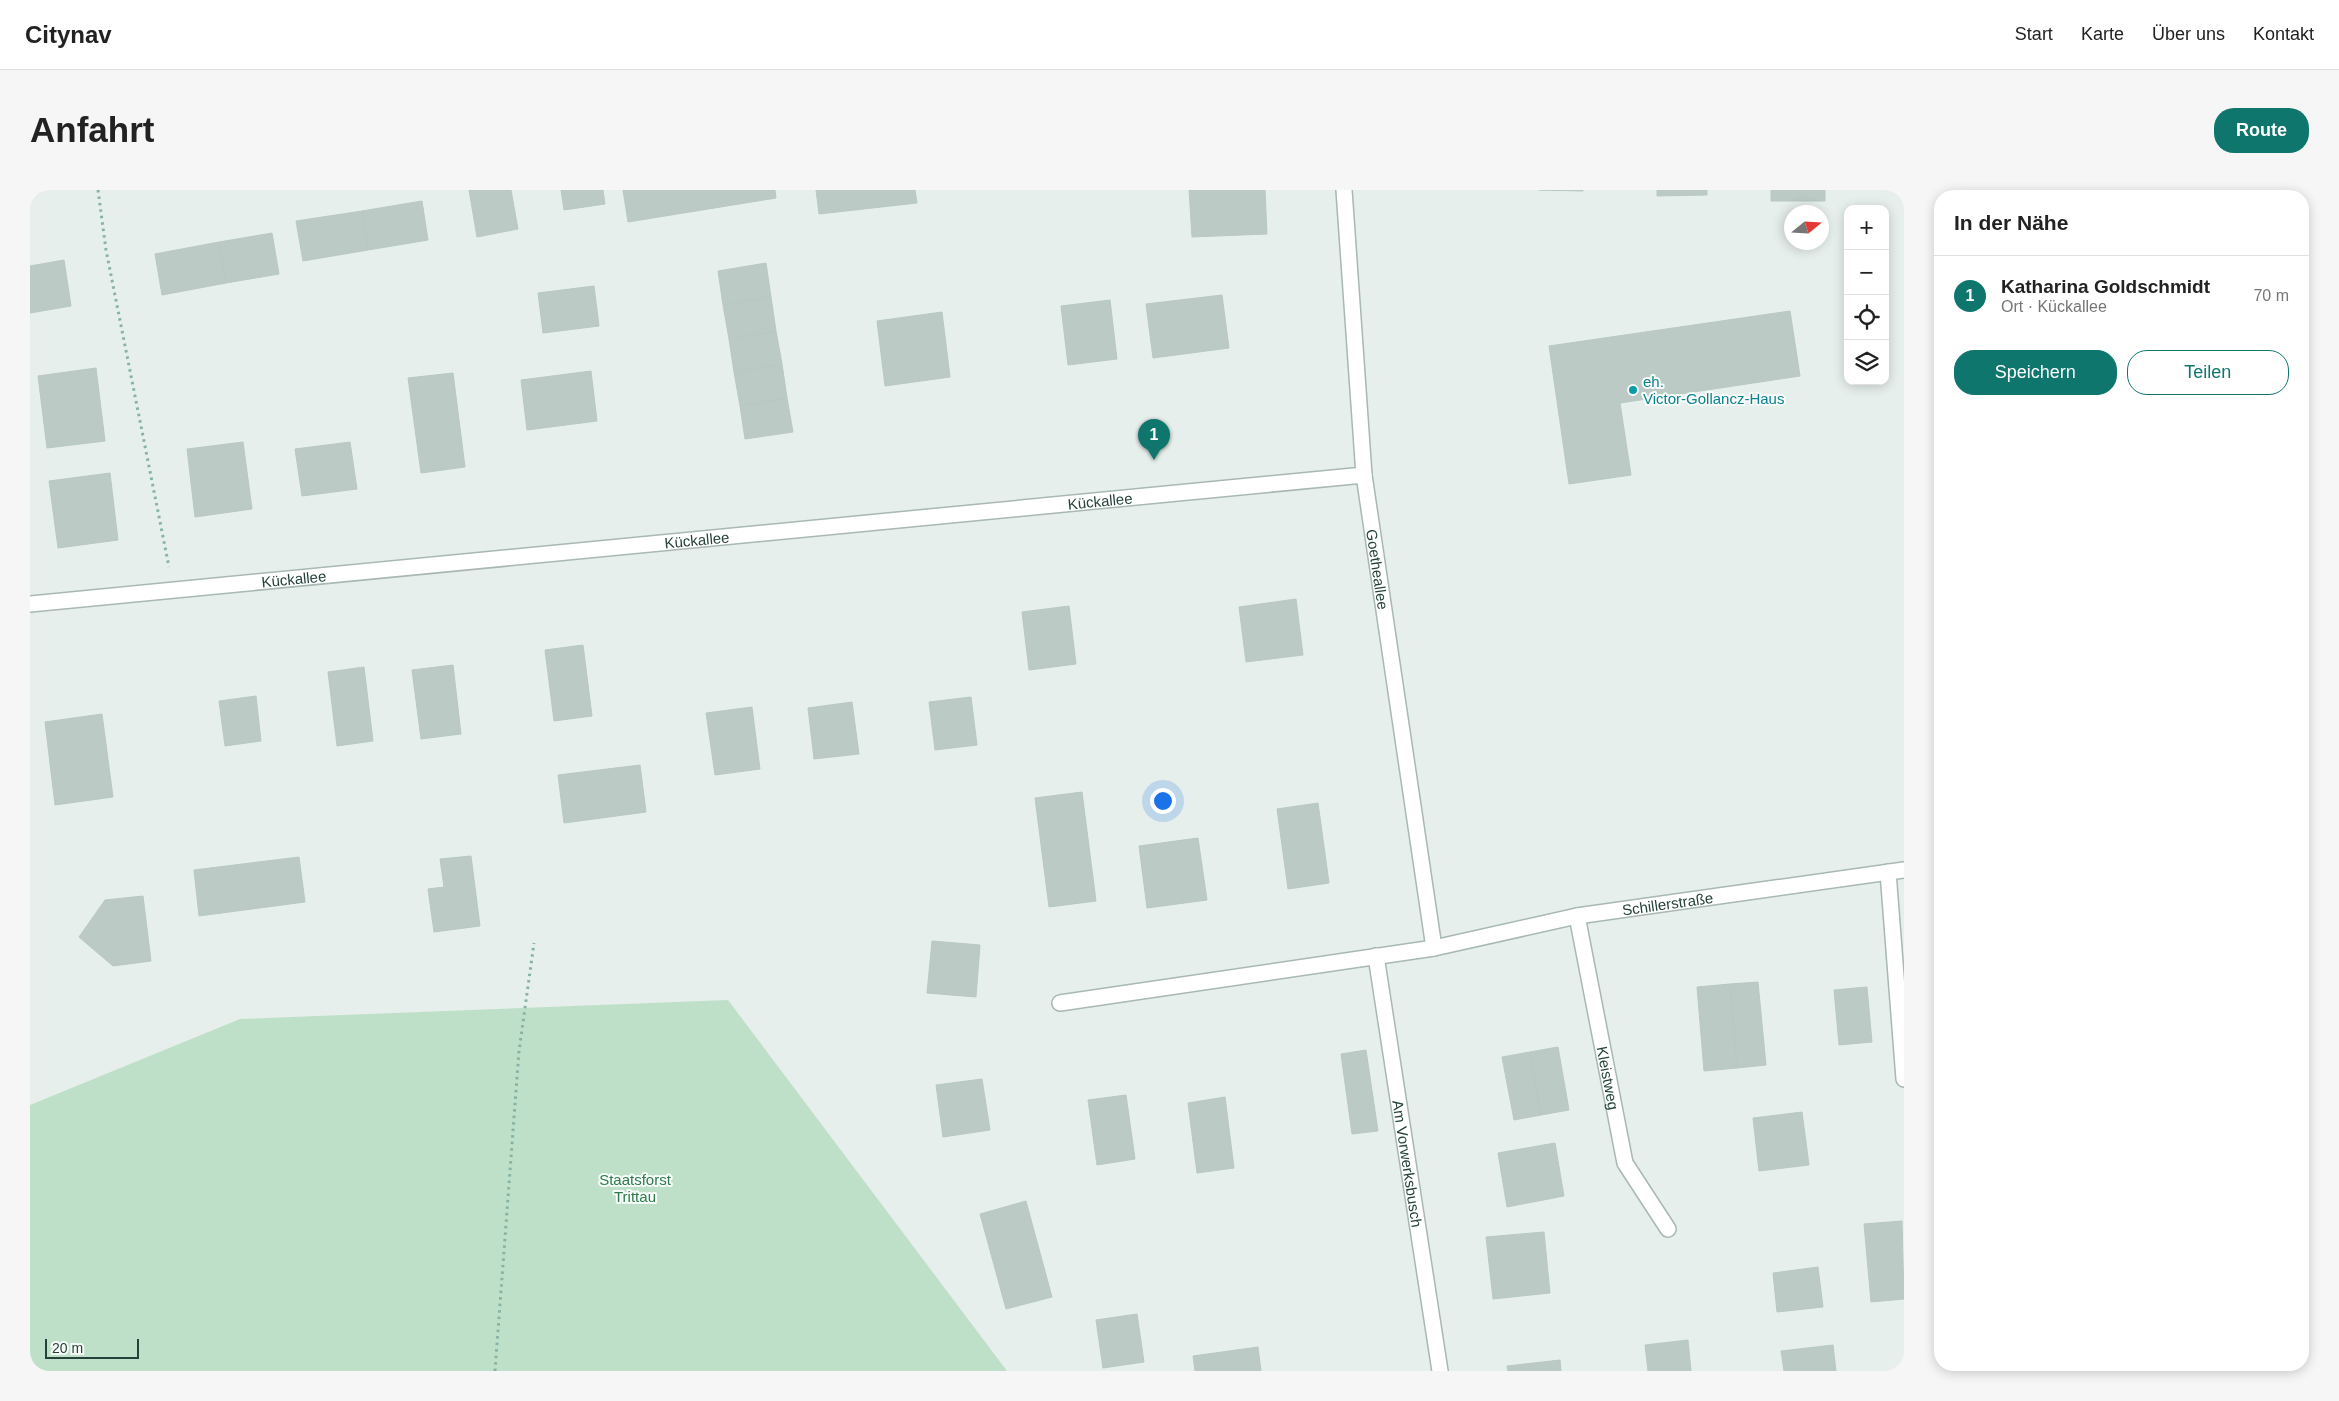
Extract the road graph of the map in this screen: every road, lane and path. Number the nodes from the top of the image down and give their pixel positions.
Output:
1 (98, 190) edge
2 (1344, 190) edge
3 (1364, 475) junction
4 (173, 590) junction
5 (30, 604) edge
6 (1904, 870) edge
7 (1888, 872) junction
8 (1577, 916) junction
9 (534, 943) dead end
10 (1434, 948) junction
11 (1376, 956) junction
12 (1060, 1003) dead end
13 (1904, 1079) edge
14 (1668, 1229) dead end
15 (495, 1371) edge
16 (1440, 1371) edge

1 - 4 path
2 - 3 street, Goetheallee
3 - 4 street, Kückallee
3 - 10 street, Goetheallee
4 - 5 street, Kückallee
6 - 7 street, Schillerstraße
7 - 8 street, Schillerstraße
7 - 13 street
8 - 10 street, Schillerstraße
8 - 14 street, Kleistweg
9 - 15 path
10 - 11 street
11 - 12 street
11 - 16 street, Am Vorwerksbusch

